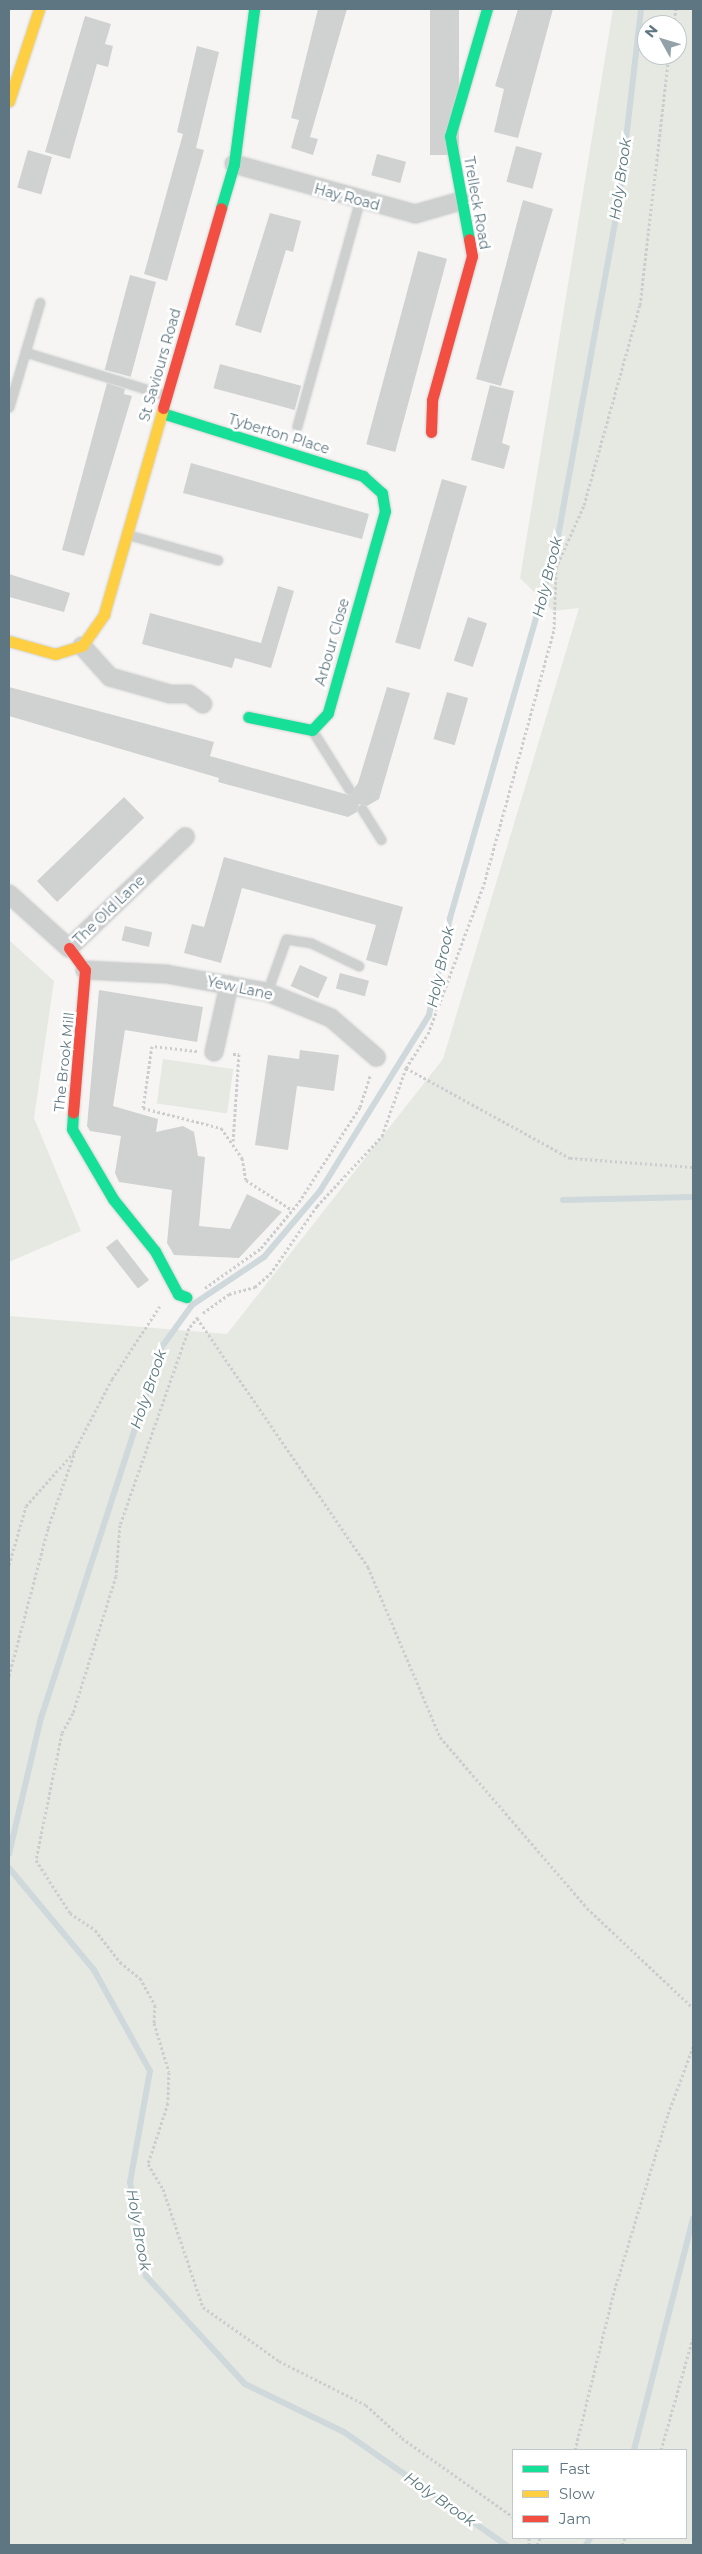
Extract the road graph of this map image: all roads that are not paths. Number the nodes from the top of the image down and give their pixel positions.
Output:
1 (39, 9) edge
2 (254, 9) edge
3 (487, 9) edge
4 (9, 101) edge
5 (234, 164) junction
6 (461, 201) junction
7 (358, 202) junction
8 (40, 302) dead end
9 (25, 352) junction
10 (167, 395) junction
11 (9, 407) edge
12 (162, 413) junction
13 (297, 426) dead end
14 (431, 432) dead end
15 (382, 493) joint
16 (126, 534) junction
17 (218, 560) dead end
18 (9, 641) edge
19 (82, 646) junction
20 (203, 704) dead end
21 (248, 717) dead end
22 (312, 730) junction
23 (349, 789) dead end
24 (362, 809) dead end
25 (185, 836) dead end
26 (381, 839) dead end
27 (9, 894) edge
28 (69, 948) junction
29 (359, 966) dead end
30 (85, 970) junction
31 (229, 985) junction
32 (267, 992) junction
33 (214, 1052) road end
34 (376, 1057) road end
35 (182, 1297) road end

1 - 4 street
2 - 5 street, St Saviours Road
3 - 6 street, Trelleck Road
5 - 7 street, Hay Road
5 - 10 street, St Saviours Road
6 - 7 street, Hay Road
6 - 14 street, Trelleck Road
7 - 13 lane
8 - 9 lane
9 - 10 lane
9 - 11 lane
10 - 12 street, St Saviours Road
12 - 15 street, Tyberton Place
12 - 16 street, St Saviours Road
15 - 22 street, Arbour Close
16 - 17 lane
16 - 19 street, St Saviours Road
18 - 19 street
19 - 20 street
21 - 22 street
22 - 23 lane
24 - 26 lane
25 - 28 street, The Old Lane
27 - 28 street, The Old Lane
28 - 30 street
29 - 32 lane
30 - 31 street, Yew Lane
30 - 35 street, The Brook Mill
31 - 32 street, Yew Lane
31 - 33 street
32 - 34 street, Yew Lane

